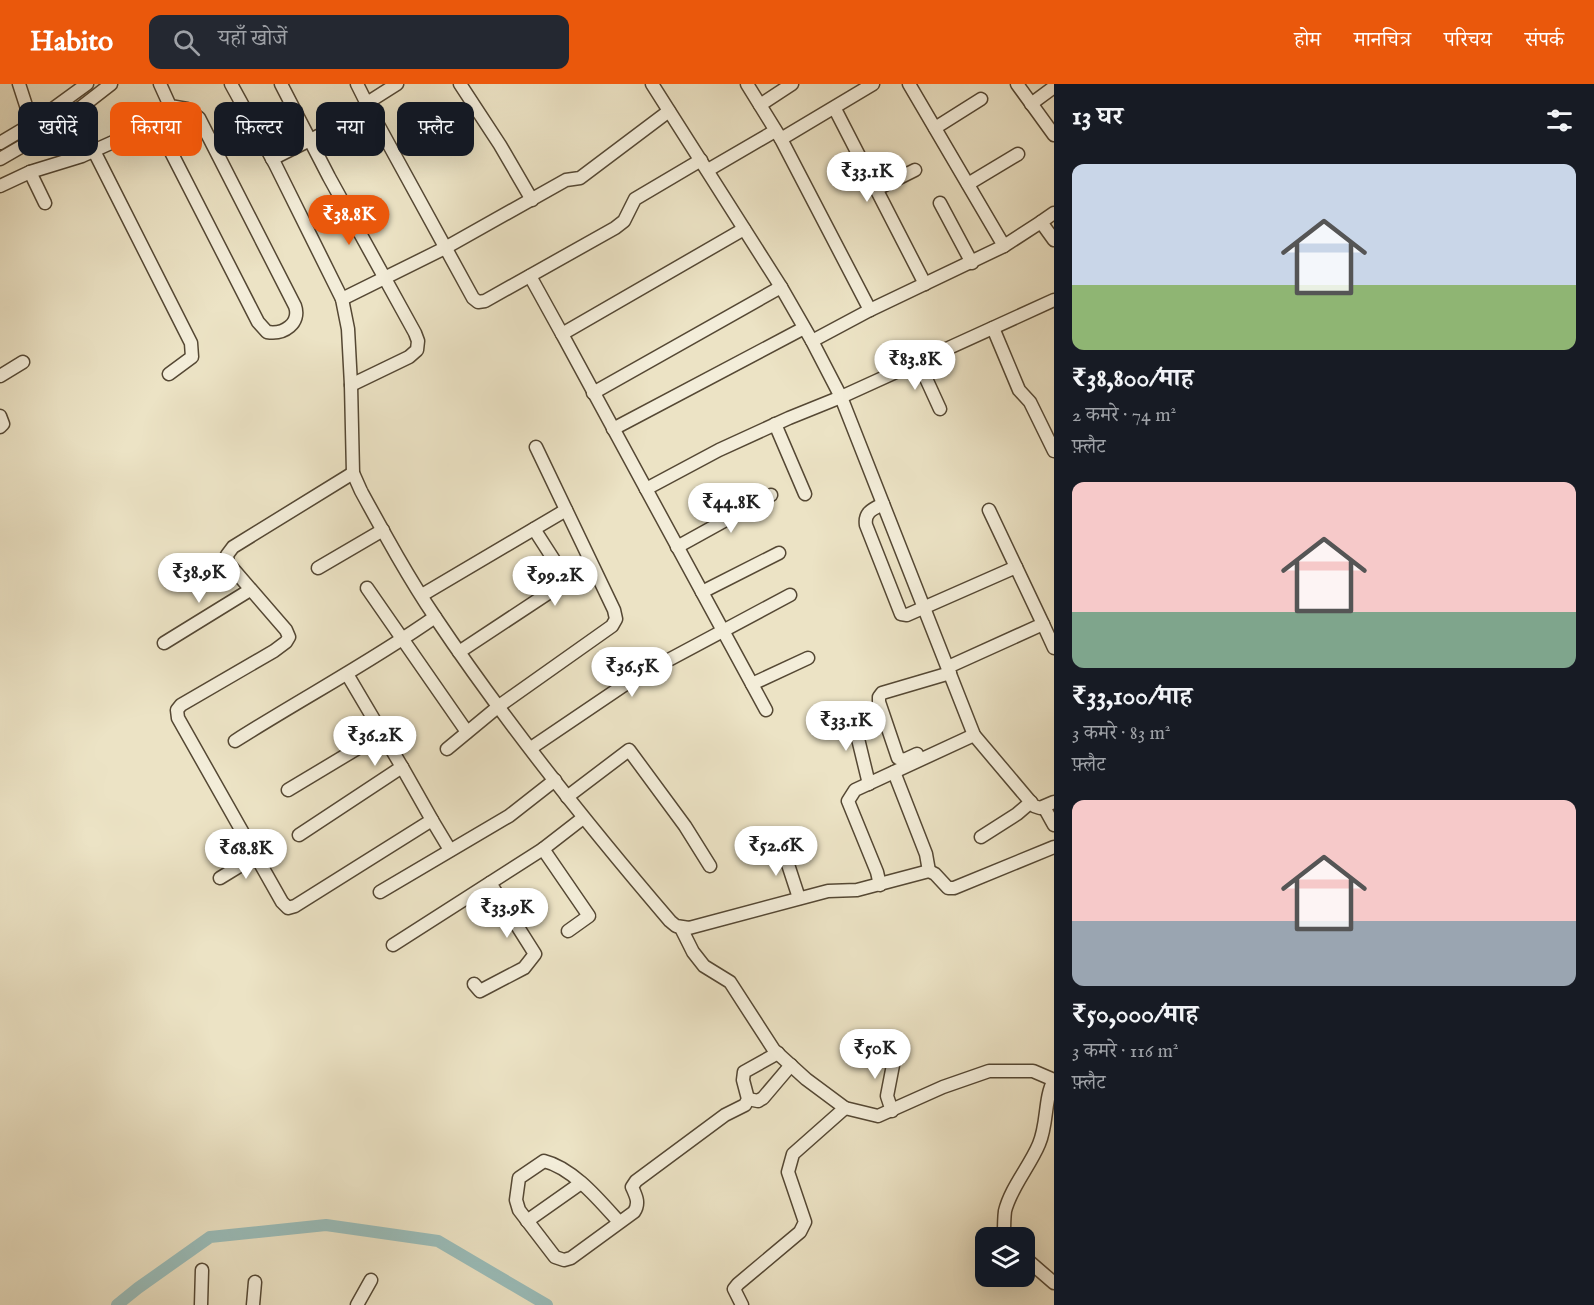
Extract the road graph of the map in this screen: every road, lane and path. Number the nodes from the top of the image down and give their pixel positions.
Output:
1 (19, 84) edge
2 (87, 84) edge
3 (111, 84) edge
4 (160, 84) edge
5 (231, 84) edge
6 (281, 84) edge
7 (357, 84) edge
8 (397, 84) edge
9 (460, 84) edge
10 (652, 84) edge
11 (747, 84) edge
12 (792, 84) edge
13 (873, 84) edge
14 (909, 84) edge
15 (1017, 84) edge
16 (1054, 87) edge
17 (981, 99) dead end
18 (25, 102) edge
19 (62, 102) edge
20 (168, 102) edge
21 (366, 102) edge
22 (373, 102) edge
23 (1031, 104) junction
24 (760, 105) junction
25 (835, 109) junction
26 (669, 111) junction
27 (202, 124) edge
28 (935, 128) junction
29 (18, 132) edge
30 (778, 135) junction
31 (1054, 135) edge
32 (316, 137) edge
33 (385, 137) edge
34 (310, 141) junction
35 (0, 143) edge
36 (1018, 154) dead end
37 (79, 156) edge
38 (97, 156) edge
39 (173, 156) edge
40 (0, 159) edge
41 (272, 159) junction
42 (705, 165) junction
43 (915, 170) dead end
44 (30, 172) junction
45 (968, 184) junction
46 (0, 186) edge
47 (877, 189) junction
48 (531, 200) junction
49 (45, 203) dead end
50 (940, 203) dead end
51 (1054, 213) edge
52 (1041, 222) junction
53 (744, 229) junction
54 (1054, 240) edge
55 (1004, 246) junction
56 (445, 248) junction
57 (972, 263) junction
58 (530, 276) junction
59 (384, 279) junction
60 (925, 284) junction
61 (781, 287) junction
62 (342, 299) junction
63 (1053, 302) edge
64 (870, 310) junction
65 (804, 328) junction
66 (993, 328) junction
67 (562, 334) junction
68 (812, 341) junction
69 (918, 361) junction
70 (23, 362) dead end
71 (169, 374) dead end
72 (0, 376) edge
73 (351, 385) junction
74 (593, 393) junction
75 (841, 397) junction
76 (940, 408) dead end
77 (0, 416) edge
78 (775, 424) junction
79 (0, 427) edge
80 (613, 429) junction
81 (536, 447) dead end
82 (1054, 451) edge
83 (353, 473) junction
84 (646, 489) junction
85 (805, 494) dead end
86 (771, 495) dead end
87 (883, 504) junction
88 (566, 510) junction
89 (989, 510) dead end
90 (534, 529) junction
91 (383, 530) junction
92 (677, 547) junction
93 (779, 553) dead end
94 (1016, 567) junction
95 (318, 568) dead end
96 (367, 588) dead end
97 (250, 590) junction
98 (702, 592) junction
99 (422, 595) junction
100 (790, 595) dead end
101 (925, 608) junction
102 (435, 617) junction
103 (1042, 624) junction
104 (723, 631) junction
105 (402, 640) junction
106 (164, 643) dead end
107 (1054, 648) edge
108 (459, 652) junction
109 (808, 658) dead end
110 (949, 670) junction
111 (347, 674) junction
112 (752, 684) junction
113 (499, 706) junction
114 (766, 710) dead end
115 (852, 714) dead end
116 (467, 732) junction
117 (973, 733) junction
118 (382, 734) junction
119 (235, 741) dead end
120 (531, 748) junction
121 (447, 749) dead end
122 (402, 767) junction
123 (894, 772) junction
124 (555, 780) junction
125 (868, 784) junction
126 (288, 790) dead end
127 (567, 797) junction
128 (1031, 802) junction
129 (1049, 805) edge
130 (583, 818) junction
131 (432, 820) junction
132 (1054, 825) edge
133 (299, 835) dead end
134 (981, 837) dead end
135 (782, 846) dead end
136 (1054, 847) edge
137 (543, 849) junction
138 (450, 850) junction
139 (256, 856) junction
140 (710, 866) dead end
141 (929, 871) junction
142 (220, 878) dead end
143 (490, 884) junction
144 (880, 885) junction
145 (380, 892) dead end
146 (799, 898) junction
147 (681, 928) junction
148 (568, 931) dead end
149 (393, 945) dead end
150 (474, 984) dead end
151 (893, 1042) dead end
152 (778, 1053) junction
153 (791, 1065) junction
154 (1054, 1080) edge
155 (748, 1100) junction
156 (845, 1108) junction
157 (892, 1111) junction
158 (581, 1184) junction
159 (527, 1221) junction
160 (619, 1222) junction
161 (1004, 1227) edge
162 (1035, 1267) edge
163 (202, 1269) dead end
164 (371, 1280) dead end
165 (255, 1282) dead end
166 (1054, 1283) edge
167 (201, 1305) edge
168 (253, 1305) edge
169 (357, 1305) edge
170 (742, 1305) edge

1 - 18 street
2 - 19 street
3 - 40 street
4 - 20 street
5 - 41 street
6 - 34 street
7 - 21 street
8 - 22 street
9 - 48 street
10 - 26 street
11 - 24 street
12 - 24 street
13 - 25 street
14 - 28 street
15 - 23 street
16 - 23 street
17 - 28 street
23 - 31 street
24 - 30 street
25 - 30 street
25 - 47 street
26 - 42 street
26 - 48 street
27 - 39 street
28 - 45 street
29 - 35 street
30 - 42 street
30 - 64 street
32 - 34 street
33 - 56 street
34 - 41 street
34 - 59 street
36 - 45 street
37 - 44 street
38 - 71 street
41 - 62 street
42 - 53 street
42 - 58 street
43 - 47 street
44 - 46 street
44 - 49 street
45 - 55 street
47 - 60 street
48 - 56 street
50 - 57 street
51 - 52 street
52 - 54 street
52 - 55 street
53 - 61 street
53 - 67 street
55 - 57 street
56 - 58 street
56 - 59 street
57 - 60 street
58 - 67 street
59 - 62 street
59 - 73 street
60 - 64 street
61 - 65 street
61 - 74 street
62 - 73 street
63 - 66 street
64 - 68 street
65 - 68 street
65 - 80 street
66 - 69 street
66 - 82 street
67 - 74 street
68 - 75 street
69 - 75 street
69 - 76 street
70 - 72 street
73 - 83 street
74 - 80 street
75 - 78 street
75 - 87 street
77 - 79 street
78 - 84 street
78 - 85 street
80 - 84 street
81 - 88 street
83 - 91 street
83 - 97 street
84 - 92 street
86 - 92 street
87 - 101 street
87 - 101 street
88 - 90 street
88 - 113 street
89 - 94 street
90 - 99 street
90 - 108 street
91 - 95 street
91 - 99 street
92 - 98 street
93 - 98 street
94 - 101 street
94 - 103 street
96 - 105 street
97 - 106 street
97 - 139 street
98 - 104 street
99 - 102 street
100 - 104 street
101 - 110 street
102 - 105 street
102 - 108 street
103 - 107 street
103 - 110 street
104 - 112 street
104 - 120 street
105 - 111 street
105 - 116 street
108 - 113 street
109 - 112 street
110 - 117 street
110 - 117 street
111 - 118 street
111 - 119 street
112 - 114 street
113 - 116 street
113 - 120 street
115 - 125 street
116 - 121 street
117 - 123 street
117 - 128 street
118 - 122 street
118 - 126 street
120 - 124 street
122 - 131 street
122 - 133 street
123 - 125 street
123 - 141 street
124 - 127 street
124 - 138 street
125 - 144 street
127 - 130 street
127 - 140 street
128 - 129 street
128 - 134 street
129 - 132 street
130 - 137 street
130 - 147 street
131 - 138 street
131 - 139 street
135 - 146 street
136 - 141 street
137 - 143 street
137 - 148 street
138 - 145 street
139 - 142 street
141 - 144 street
143 - 149 street
143 - 150 street
144 - 146 street
146 - 147 street
147 - 152 street
151 - 157 street
152 - 153 street
152 - 155 street
153 - 155 street
153 - 156 street
154 - 157 street
154 - 161 street
155 - 160 street
156 - 157 street
156 - 170 street
158 - 159 street
158 - 159 street
158 - 160 street
159 - 160 street
162 - 166 street
163 - 167 street
164 - 169 street
165 - 168 street

